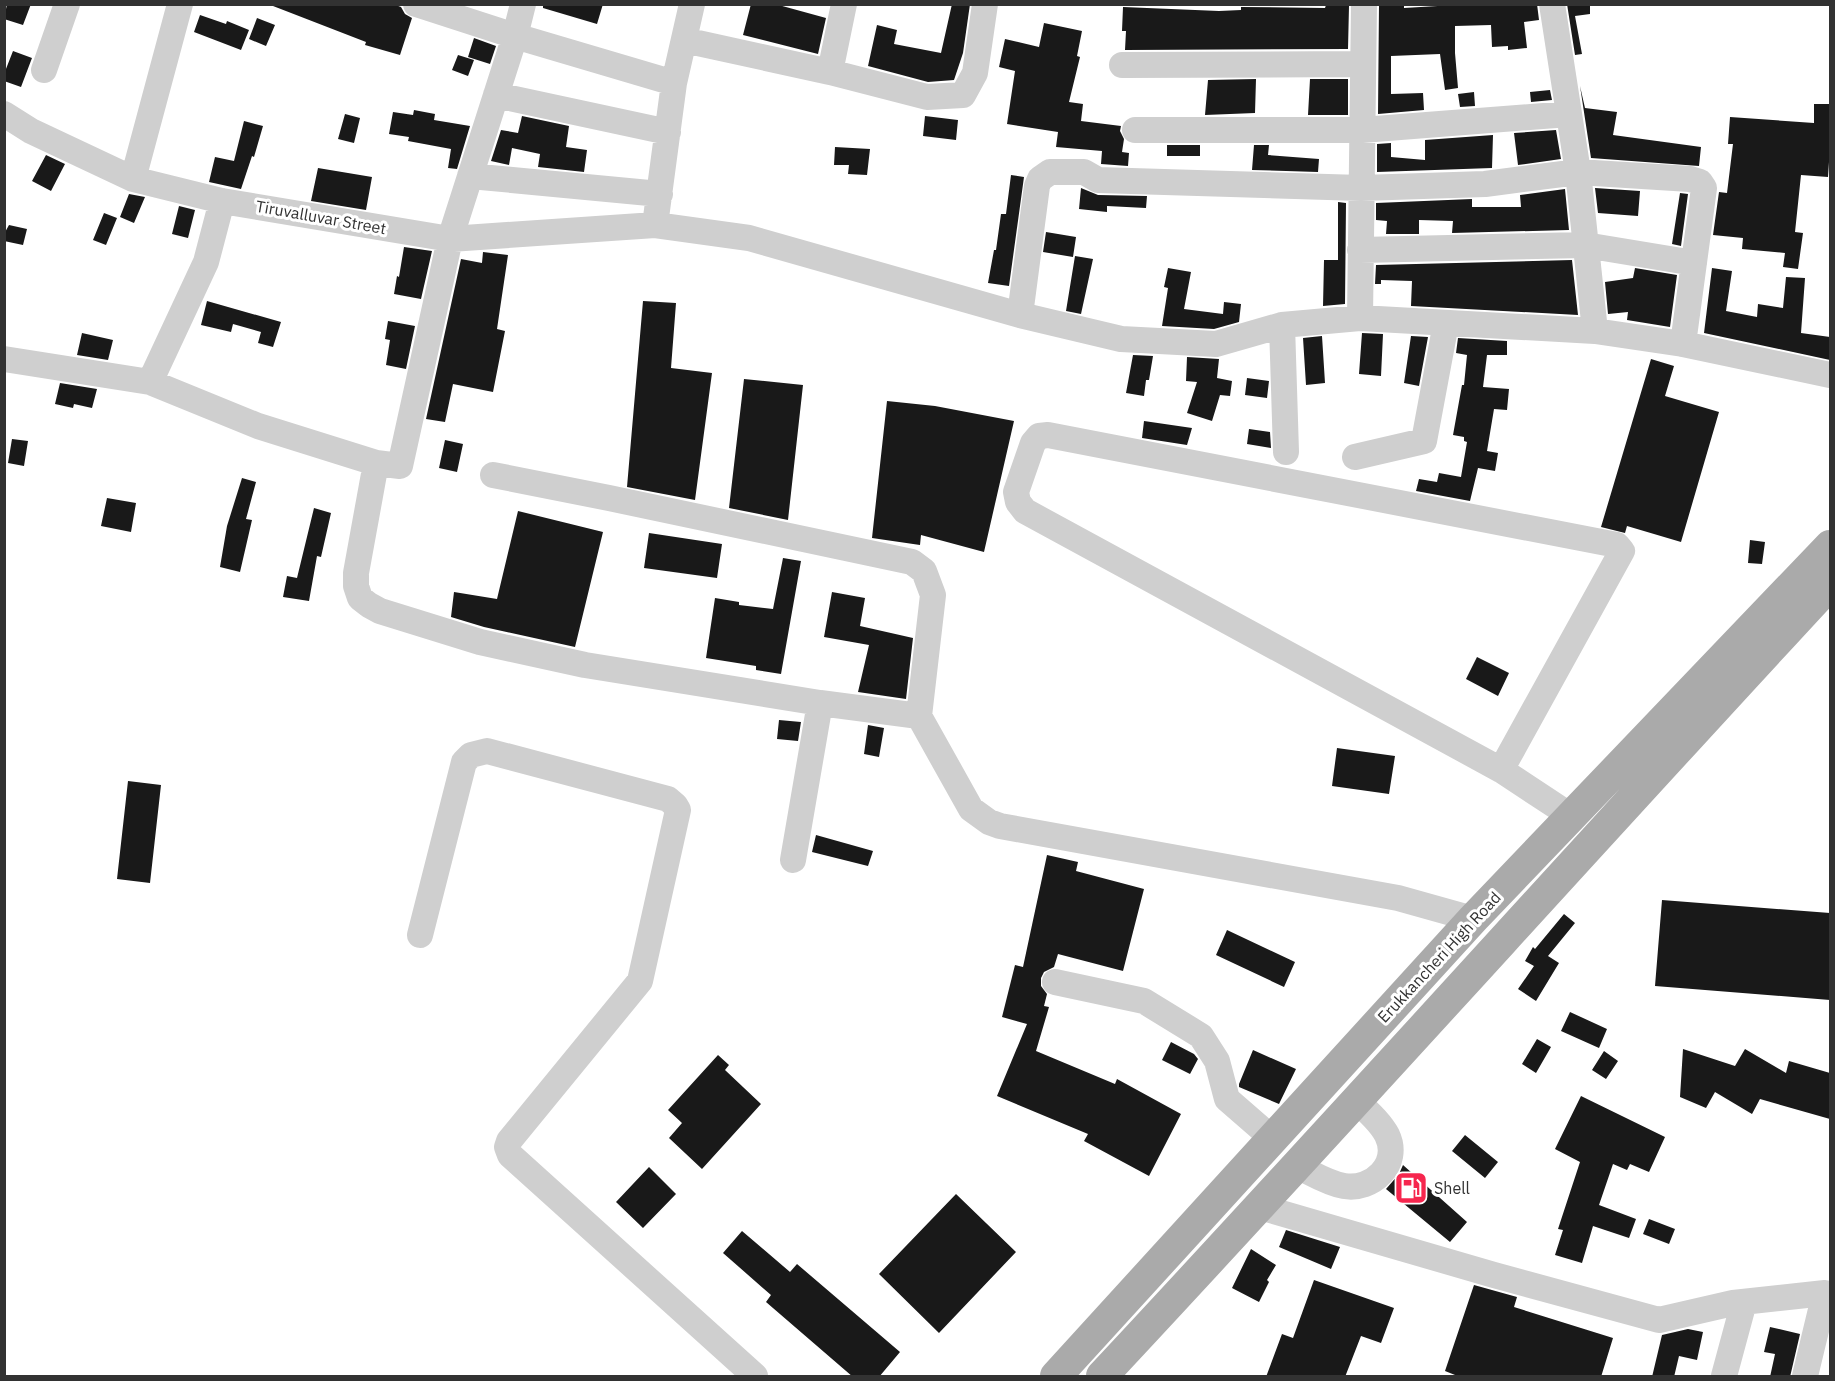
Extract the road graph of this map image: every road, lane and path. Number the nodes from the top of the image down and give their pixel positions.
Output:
1 (67, 4) edge
2 (180, 4) edge
3 (416, 4) edge
4 (523, 4) edge
5 (692, 4) edge
6 (844, 4) edge
7 (985, 4) edge
8 (1364, 4) edge
9 (1552, 4) edge
10 (515, 36) junction
11 (684, 40) junction
12 (1363, 64) junction
13 (1122, 65) dead end
14 (44, 70) dead end
15 (830, 72) junction
16 (674, 83) junction
17 (496, 94) junction
18 (4, 114) edge
19 (1569, 114) junction
20 (1135, 130) dead end
21 (1362, 130) junction
22 (668, 132) junction
23 (1578, 172) junction
24 (470, 176) junction
25 (133, 179) junction
26 (1361, 188) junction
27 (660, 194) junction
28 (222, 201) junction
29 (655, 225) junction
30 (450, 239) junction
31 (1585, 245) junction
32 (1360, 250) junction
33 (1694, 263) junction
34 (1020, 315) junction
35 (1360, 318) junction
36 (1446, 323) junction
37 (1282, 325) junction
38 (1595, 331) junction
39 (1683, 344) junction
40 (4, 359) edge
41 (1830, 375) edge
42 (150, 382) junction
43 (1287, 452) dead end
44 (1355, 457) dead end
45 (376, 463) junction
46 (493, 475) dead end
47 (1830, 546) edge
48 (1830, 584) edge
49 (820, 703) junction
50 (919, 716) junction
51 (1648, 758) junction
52 (1501, 770) junction
53 (1571, 816) junction
54 (793, 860) dead end
55 (1473, 919) junction
56 (420, 936) dead end
57 (1055, 982) dead end
58 (1356, 1101) junction
59 (1273, 1138) junction
60 (1297, 1166) junction
61 (1260, 1207) junction
62 (1828, 1293) edge
63 (1744, 1302) junction
64 (755, 1377) edge
65 (1056, 1377) edge
66 (1102, 1377) edge
67 (1724, 1377) edge
68 (1805, 1377) edge

1 - 14 street
2 - 25 street
3 - 10 street
4 - 10 street
5 - 11 street
6 - 15 street
7 - 15 street
8 - 12 street
9 - 19 street
10 - 16 street
10 - 17 street
11 - 15 street
11 - 16 street
12 - 13 street
12 - 21 street
16 - 22 street
17 - 22 street
17 - 24 street
18 - 25 street, Tiruvalluvar Street
19 - 21 street
19 - 23 street
20 - 21 street
21 - 26 street
22 - 27 street
23 - 26 street
23 - 31 street
23 - 33 street
24 - 27 street
24 - 30 street
25 - 28 street, Tiruvalluvar Street
26 - 32 street
26 - 34 street
27 - 29 street
28 - 30 street, Tiruvalluvar Street
28 - 42 street
29 - 30 street, Tiruvalluvar Street
29 - 34 street, Tiruvalluvar Street
30 - 45 street
31 - 32 street
31 - 33 street
31 - 38 street
32 - 35 street
33 - 39 street
34 - 37 street, Tiruvalluvar Street
35 - 36 street, Tiruvalluvar Street
35 - 37 street, Tiruvalluvar Street
36 - 38 street, Tiruvalluvar Street
36 - 44 street
37 - 43 street
38 - 39 street, Tiruvalluvar Street
39 - 41 street, Tiruvalluvar Street
40 - 42 street
42 - 45 street
45 - 49 street
46 - 50 street
47 - 51 main road, Erukkancheri High Road
48 - 51 main road
49 - 50 street
49 - 54 street
50 - 55 street
51 - 53 main road, Erukkancheri High Road
51 - 58 main road
52 - 52 street
52 - 53 street
53 - 55 main road, Erukkancheri High Road
55 - 59 main road, Erukkancheri High Road
56 - 64 street
57 - 59 street
58 - 60 main road
58 - 60 street
59 - 65 main road, Erukkancheri High Road
60 - 61 main road
61 - 63 street
61 - 66 main road
62 - 63 street
62 - 68 street
63 - 67 street

